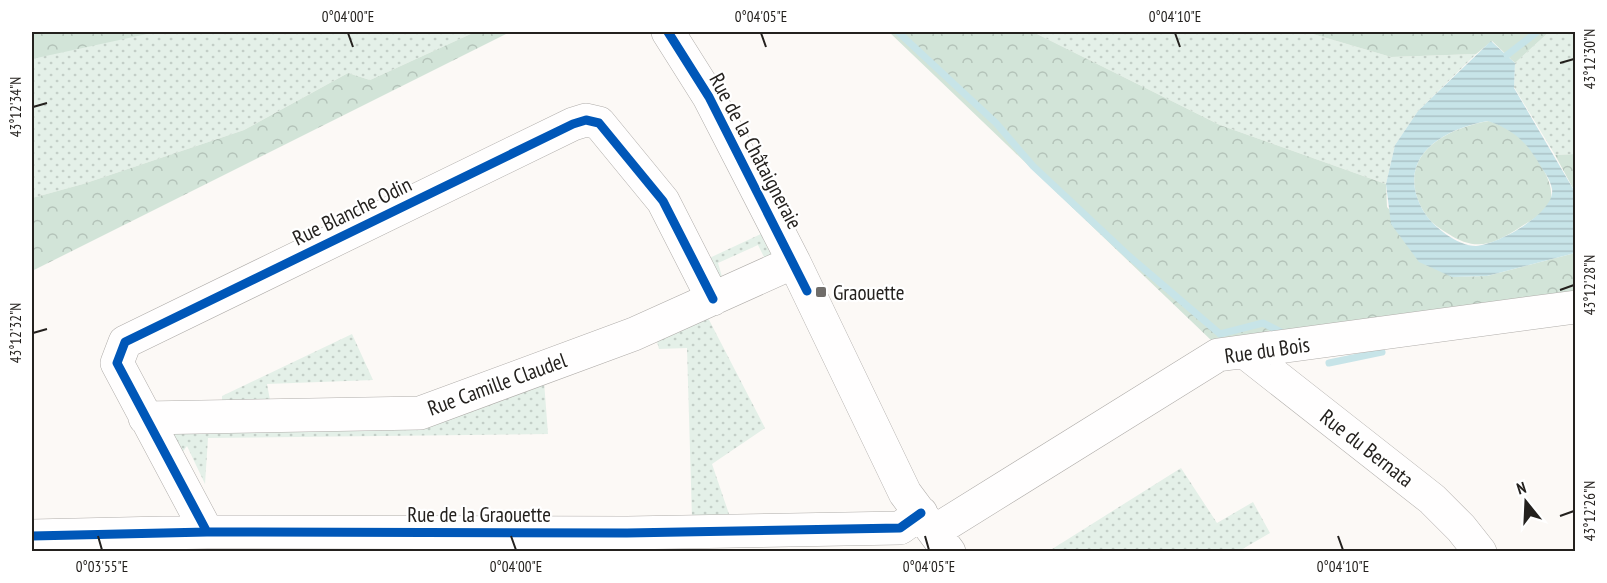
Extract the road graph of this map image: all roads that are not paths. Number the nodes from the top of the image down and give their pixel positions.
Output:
1 (668, 32) edge
2 (794, 262) junction
3 (713, 299) junction
4 (1575, 307) edge
5 (1246, 352) junction
6 (145, 418) junction
7 (207, 532) junction
8 (935, 532) edge
9 (32, 536) edge
10 (386, 541) edge
11 (508, 541) edge
12 (1480, 552) edge

1 - 2 street, Rue de la Châtaigneraie
2 - 3 street, Rue Camille Claudel
2 - 8 street, Rue de la Châtaigneraie
3 - 6 street, Rue Camille Claudel
3 - 6 street, Rue Blanche Odin
4 - 5 street, Rue du Bois
5 - 8 street, Rue du Bois
5 - 12 street, Rue du Bernata
6 - 7 street, Rue Blanche Odin
7 - 9 street, Rue de la Graouette
7 - 10 street, Rue de la Graouette
8 - 11 street, Rue de la Graouette
10 - 11 street, Rue de la Graouette

